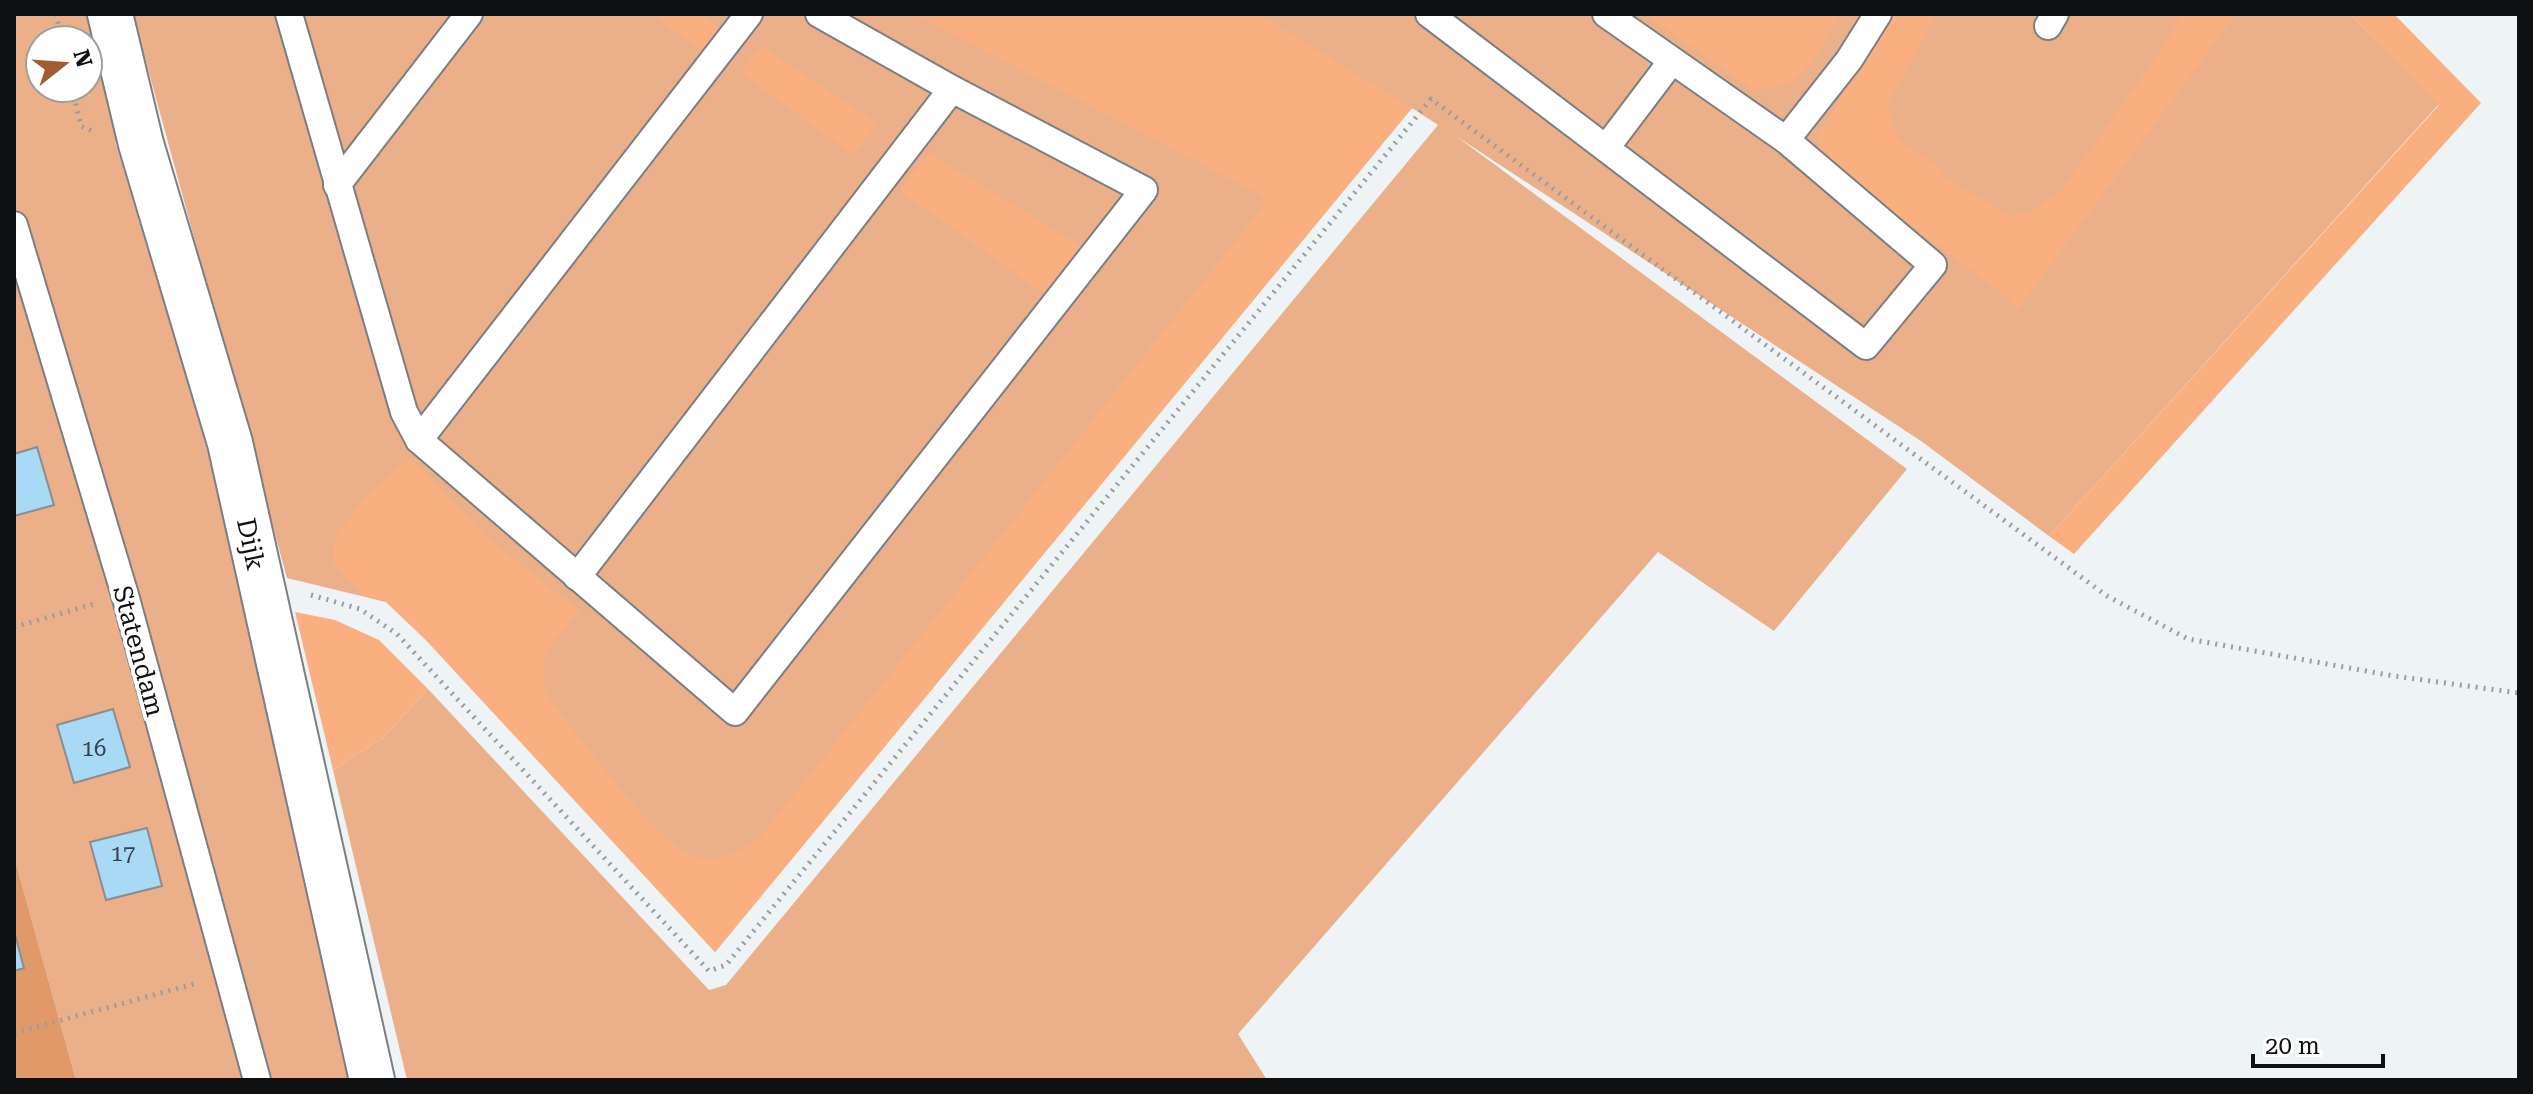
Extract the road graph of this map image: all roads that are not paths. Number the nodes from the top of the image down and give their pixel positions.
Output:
1 (110, 14) edge
2 (289, 14) edge
3 (469, 14) edge
4 (749, 14) edge
5 (819, 14) edge
6 (1429, 14) edge
7 (1606, 14) edge
8 (1878, 14) edge
9 (1671, 62) junction
10 (952, 89) junction
11 (1786, 140) junction
12 (1606, 148) junction
13 (337, 185) junction
14 (14, 225) edge
15 (419, 440) junction
16 (577, 577) junction
17 (257, 1080) edge
18 (372, 1080) edge

1 - 18 street, Dijk
2 - 13 lane
3 - 13 lane
4 - 15 lane
5 - 10 lane
6 - 12 lane
7 - 9 lane
8 - 11 lane
9 - 11 lane
9 - 12 lane
10 - 16 lane
10 - 16 lane
11 - 12 lane
13 - 15 lane
14 - 17 lane, Statendam
15 - 16 lane

